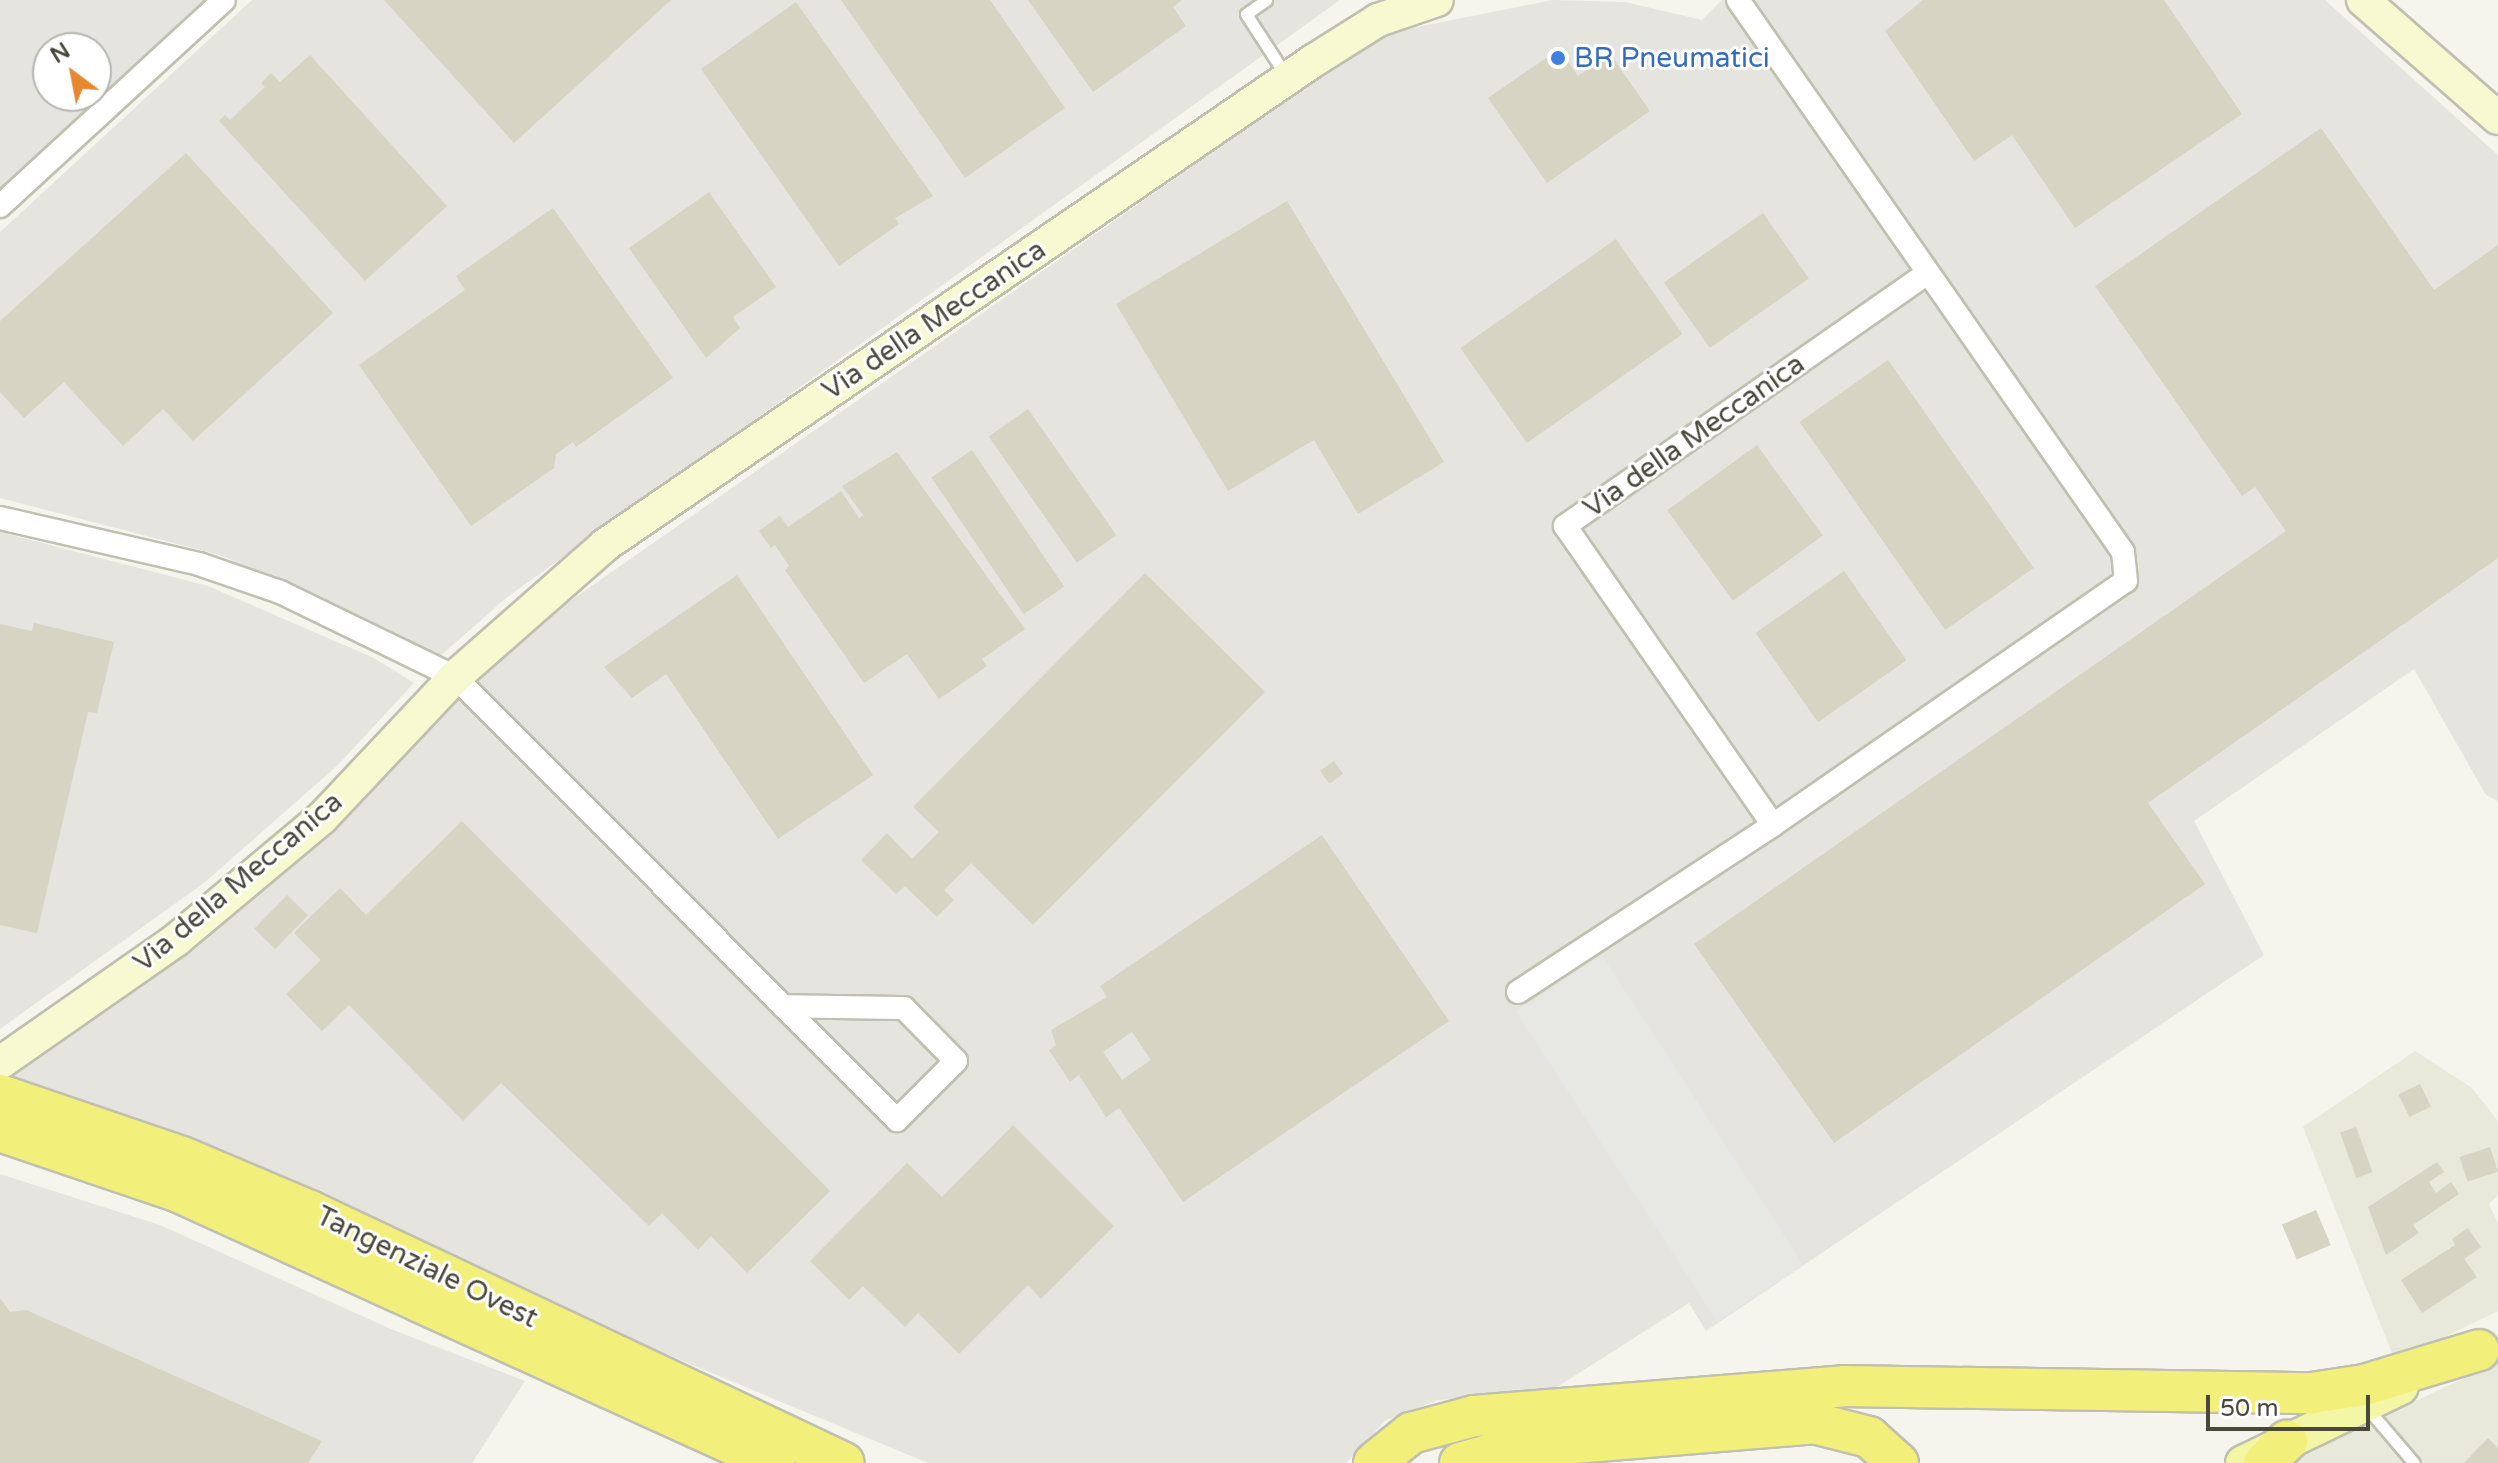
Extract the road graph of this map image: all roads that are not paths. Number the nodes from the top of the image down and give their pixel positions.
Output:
1 (224, 0) edge
2 (1266, 0) edge
3 (1738, 0) edge
4 (2363, 0) edge
5 (1420, 2) edge
6 (1288, 78) junction
7 (2498, 118) edge
8 (0, 206) edge
9 (1925, 275) junction
10 (0, 518) edge
11 (455, 677) junction
12 (1773, 825) junction
13 (1518, 992) dead end
14 (783, 1006) junction
15 (2, 1096) edge
16 (2488, 1345) edge
17 (2364, 1404) junction
18 (2275, 1452) edge
19 (774, 1463) edge
20 (844, 1463) edge
21 (1374, 1463) edge
22 (1460, 1463) edge
23 (1898, 1463) edge
24 (2243, 1463) edge
25 (2414, 1463) edge

1 - 8 street
2 - 6 lane
3 - 9 street
4 - 7 street
5 - 6 street, Via della Meccanica
6 - 11 street, Via della Meccanica
9 - 12 street
9 - 12 street, Via della Meccanica
10 - 11 street
11 - 14 street
11 - 15 street, Via della Meccanica
12 - 13 street
14 - 14 street
15 - 19 highway, Tangenziale Ovest
15 - 20 highway, Tangenziale Ovest
16 - 17 main road
16 - 21 highway
17 - 18 main road
17 - 25 lane
18 - 24 main road
22 - 23 highway

